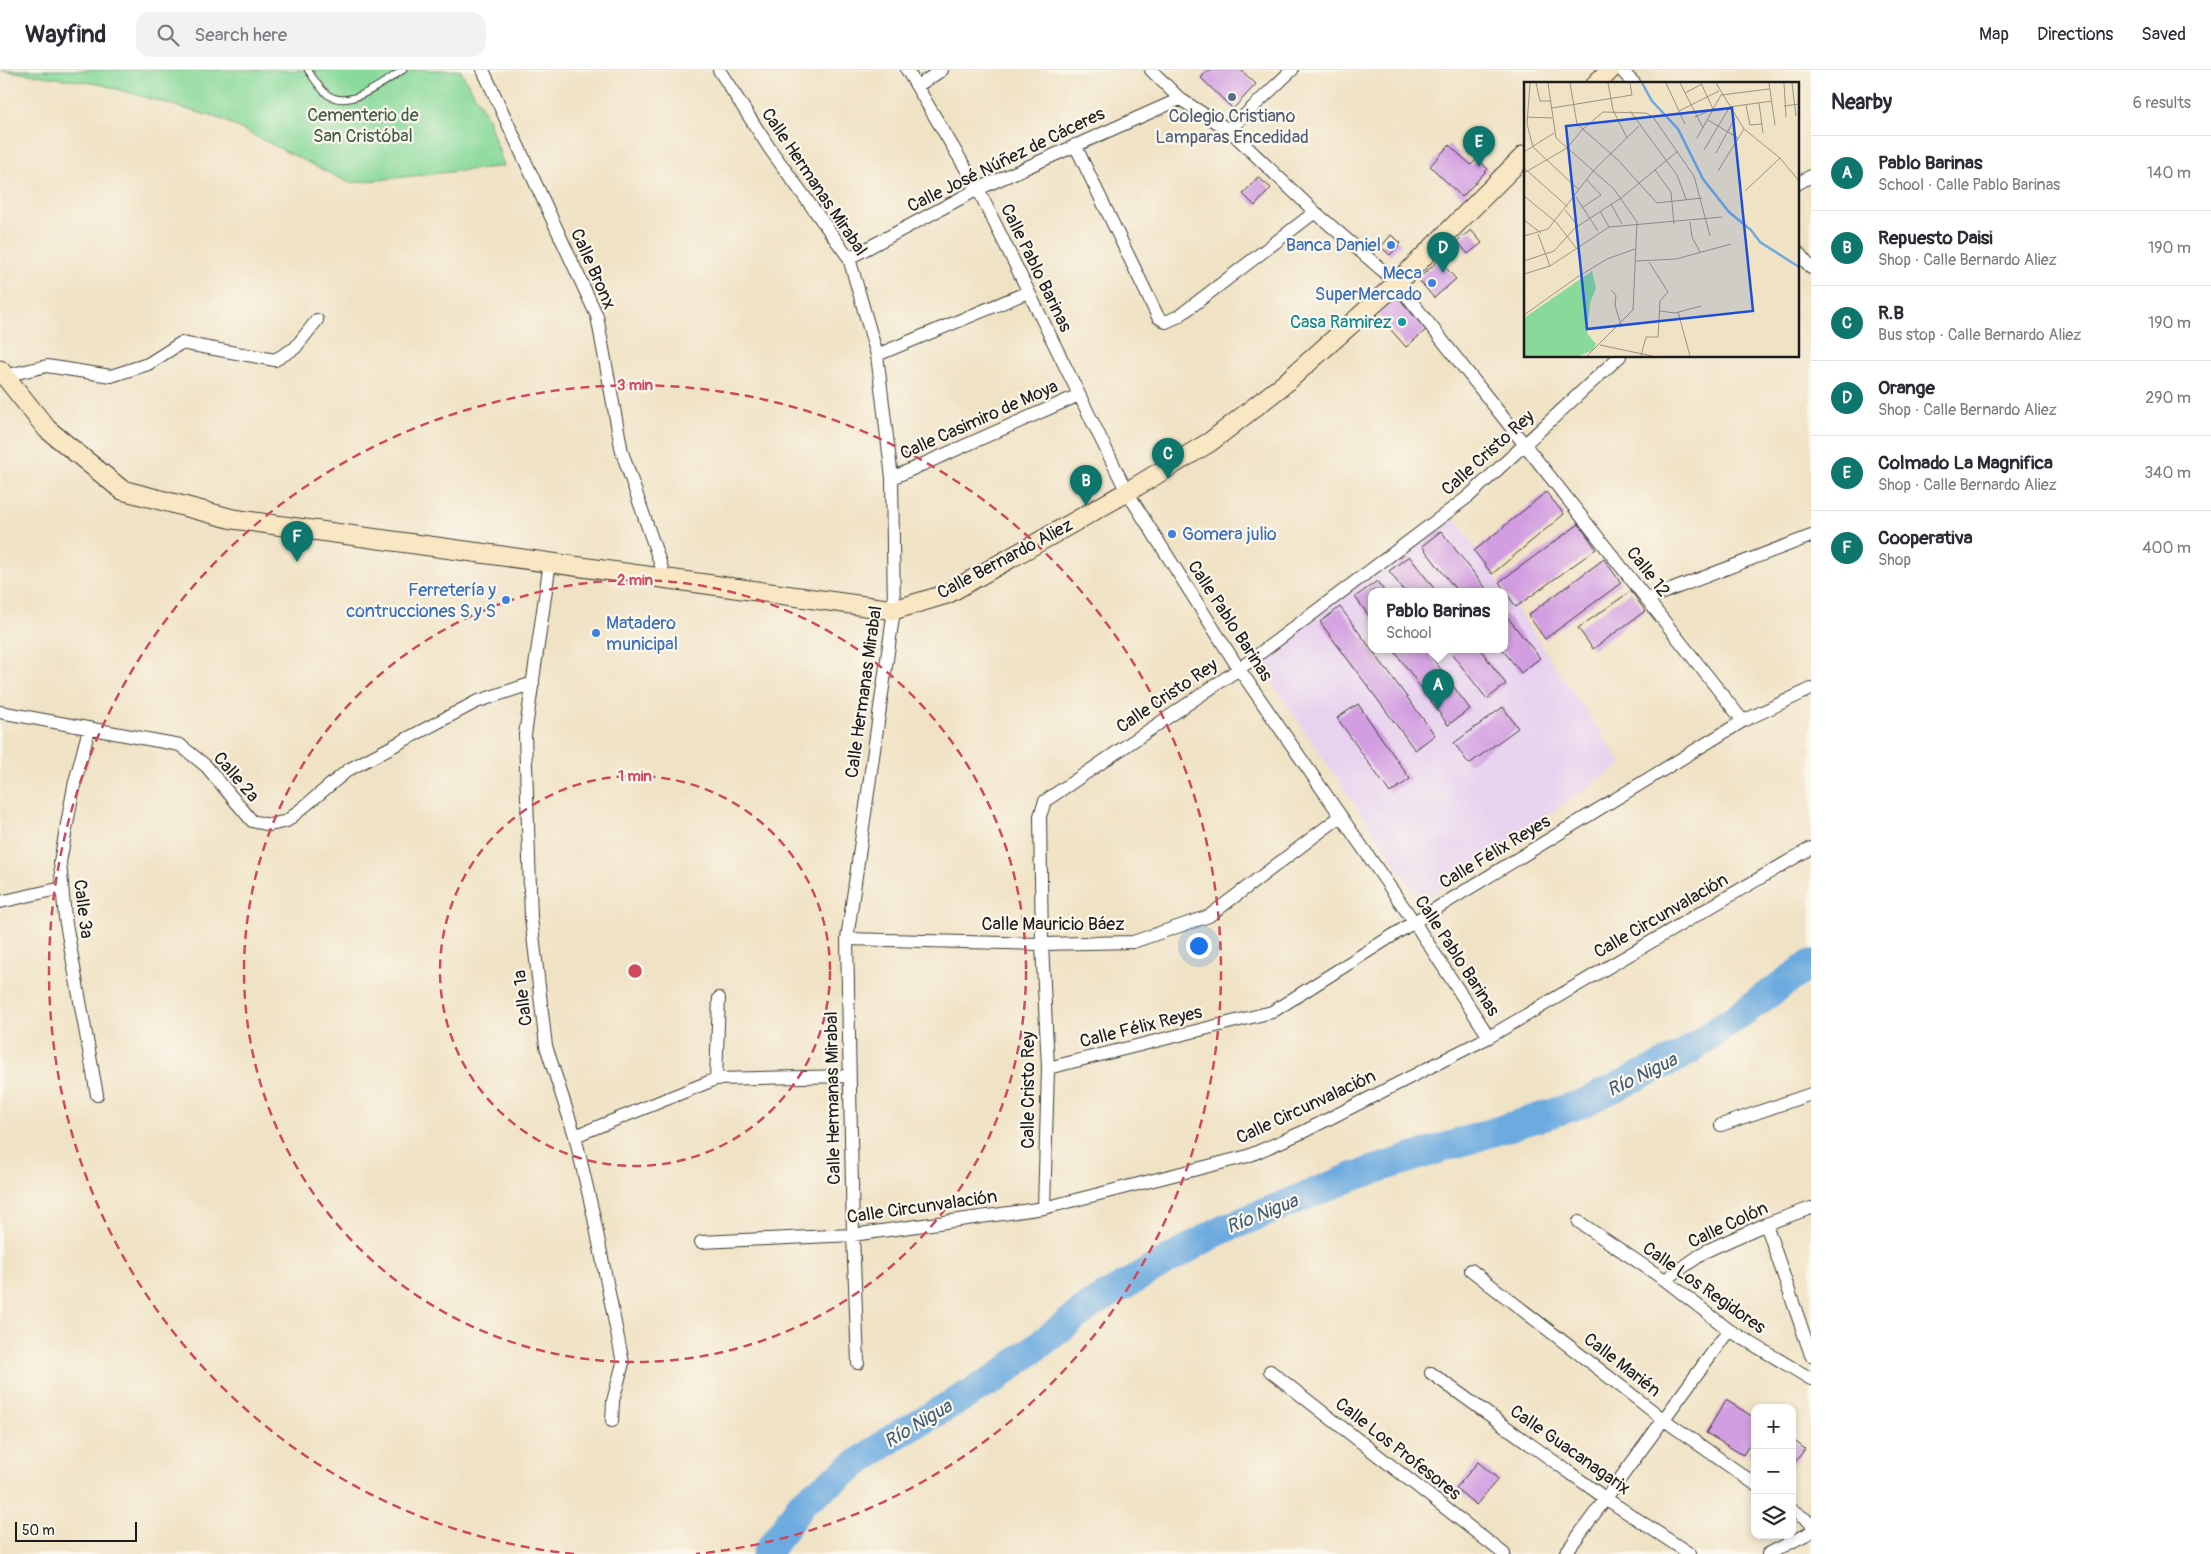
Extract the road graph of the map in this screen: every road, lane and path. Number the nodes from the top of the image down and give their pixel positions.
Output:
1 (308, 70) edge
2 (403, 70) edge
3 (719, 70) edge
4 (907, 70) edge
5 (942, 70) edge
6 (1151, 70) edge
7 (1292, 70) edge
8 (1610, 70) edge
9 (1621, 70) edge
10 (484, 71) edge
11 (1598, 82) edge
12 (1633, 82) edge
13 (917, 86) junction
14 (1180, 98) junction
15 (1229, 130) junction
16 (1075, 144) junction
17 (1524, 156) edge
18 (1811, 176) edge
19 (1798, 183) edge
20 (978, 189) junction
21 (1315, 212) junction
22 (1798, 252) edge
23 (849, 258) junction
24 (1811, 268) edge
25 (1397, 283) junction
26 (1028, 292) junction
27 (317, 320) dead end
28 (877, 355) junction
29 (1618, 358) edge
30 (2, 373) edge
31 (1079, 394) junction
32 (1525, 444) junction
33 (892, 478) junction
34 (1127, 492) junction
35 (1811, 536) edge
36 (550, 562) junction
37 (666, 580) junction
38 (1648, 599) junction
39 (894, 610) junction
40 (1239, 669) junction
41 (532, 683) junction
42 (1811, 689) edge
43 (0, 712) edge
44 (1743, 721) junction
45 (88, 729) junction
46 (1341, 816) junction
47 (1811, 848) edge
48 (62, 888) junction
49 (0, 902) edge
50 (1414, 922) junction
51 (847, 939) junction
52 (1042, 944) junction
53 (719, 998) dead end
54 (1489, 1038) junction
55 (1048, 1068) junction
56 (850, 1076) junction
57 (716, 1079) junction
58 (1811, 1094) edge
59 (97, 1095) dead end
60 (1721, 1125) dead end
61 (575, 1136) junction
62 (1044, 1208) junction
63 (1811, 1208) edge
64 (1579, 1222) dead end
65 (1766, 1224) junction
66 (853, 1235) junction
67 (701, 1242) dead end
68 (1471, 1270) dead end
69 (1664, 1280) junction
70 (1729, 1330) junction
71 (1811, 1355) edge
72 (858, 1363) dead end
73 (1270, 1371) dead end
74 (1431, 1372) dead end
75 (1811, 1379) edge
76 (1663, 1420) junction
77 (612, 1421) dead end
78 (1751, 1481) edge
79 (1605, 1498) junction
80 (1796, 1513) edge
81 (1811, 1524) edge
82 (1811, 1532) edge
83 (1504, 1554) edge
84 (1565, 1554) edge
85 (1690, 1554) edge
86 (1768, 1554) edge

1 - 2 lane
3 - 23 street, Calle Hermanas Mirabal
4 - 13 street, Calle Pablo Barinas
5 - 13 street
6 - 14 street, Calle 12
7 - 15 street
8 - 11 main road
9 - 12 street
10 - 37 street, Calle Bronx
13 - 20 street, Calle Pablo Barinas
14 - 15 street, Calle 12
14 - 16 street, Calle José Núñez de Cáceres
15 - 21 street, Calle 12
16 - 20 street, Calle José Núñez de Cáceres
16 - 21 street
17 - 25 main road, Calle Bernardo Aliez
18 - 19 street
20 - 23 street, Calle José Núñez de Cáceres
20 - 26 street, Calle Pablo Barinas
21 - 25 street, Calle 12
22 - 24 street
23 - 28 street, Calle Hermanas Mirabal
25 - 32 street, Calle 12
25 - 34 main road, Calle Bernardo Aliez
26 - 28 street
26 - 31 street, Calle Pablo Barinas
27 - 30 street
28 - 33 street, Calle Hermanas Mirabal
29 - 32 street, Calle Cristo Rey
30 - 36 main road
31 - 33 street, Calle Casimiro de Moya
31 - 34 street, Calle Pablo Barinas
32 - 38 street, Calle 12
32 - 40 street, Calle Cristo Rey
33 - 39 street, Calle Hermanas Mirabal
34 - 39 main road, Calle Bernardo Aliez
34 - 40 street, Calle Pablo Barinas
35 - 38 street
36 - 37 main road
36 - 41 street, Calle 1ª
37 - 39 main road
38 - 44 street, Calle 12
39 - 51 street, Calle Hermanas Mirabal
40 - 46 street, Calle Pablo Barinas
40 - 52 street, Calle Cristo Rey
41 - 45 street, Calle 2ª
41 - 61 street, Calle 1ª
42 - 44 street, Calle Félix Reyes
43 - 45 street, Calle 2ª
44 - 50 street, Calle Félix Reyes
45 - 48 street, Calle 3ª
46 - 50 street, Calle Pablo Barinas
46 - 52 street, Calle Mauricio Báez
47 - 54 street, Calle Circunvalación
48 - 49 street
48 - 59 street, Calle 3ª
50 - 54 street, Calle Pablo Barinas
50 - 55 street, Calle Félix Reyes
51 - 52 street, Calle Mauricio Báez
51 - 56 street, Calle Hermanas Mirabal
52 - 55 street, Calle Cristo Rey
53 - 57 street
54 - 62 street, Calle Circunvalación
55 - 62 street, Calle Cristo Rey
56 - 57 street
56 - 66 street, Calle Hermanas Mirabal
57 - 61 street
58 - 60 street
61 - 77 street, Calle 1ª
62 - 66 street, Calle Circunvalación
63 - 65 street, Calle Colón
64 - 69 street, Calle Los Regidores
65 - 69 street, Calle Colón
65 - 71 street
66 - 67 street, Calle Circunvalación
66 - 72 street, Calle Hermanas Mirabal
68 - 76 street, Calle Marién
69 - 70 street, Calle Los Regidores
70 - 75 street, Calle Los Regidores
70 - 76 street
73 - 83 street, Calle Los Profesores
74 - 79 street, Calle Guacanagarix
76 - 78 street, Calle Marién
76 - 79 street
79 - 84 street
79 - 85 street, Calle Guacanagarix
80 - 81 street
82 - 86 street

